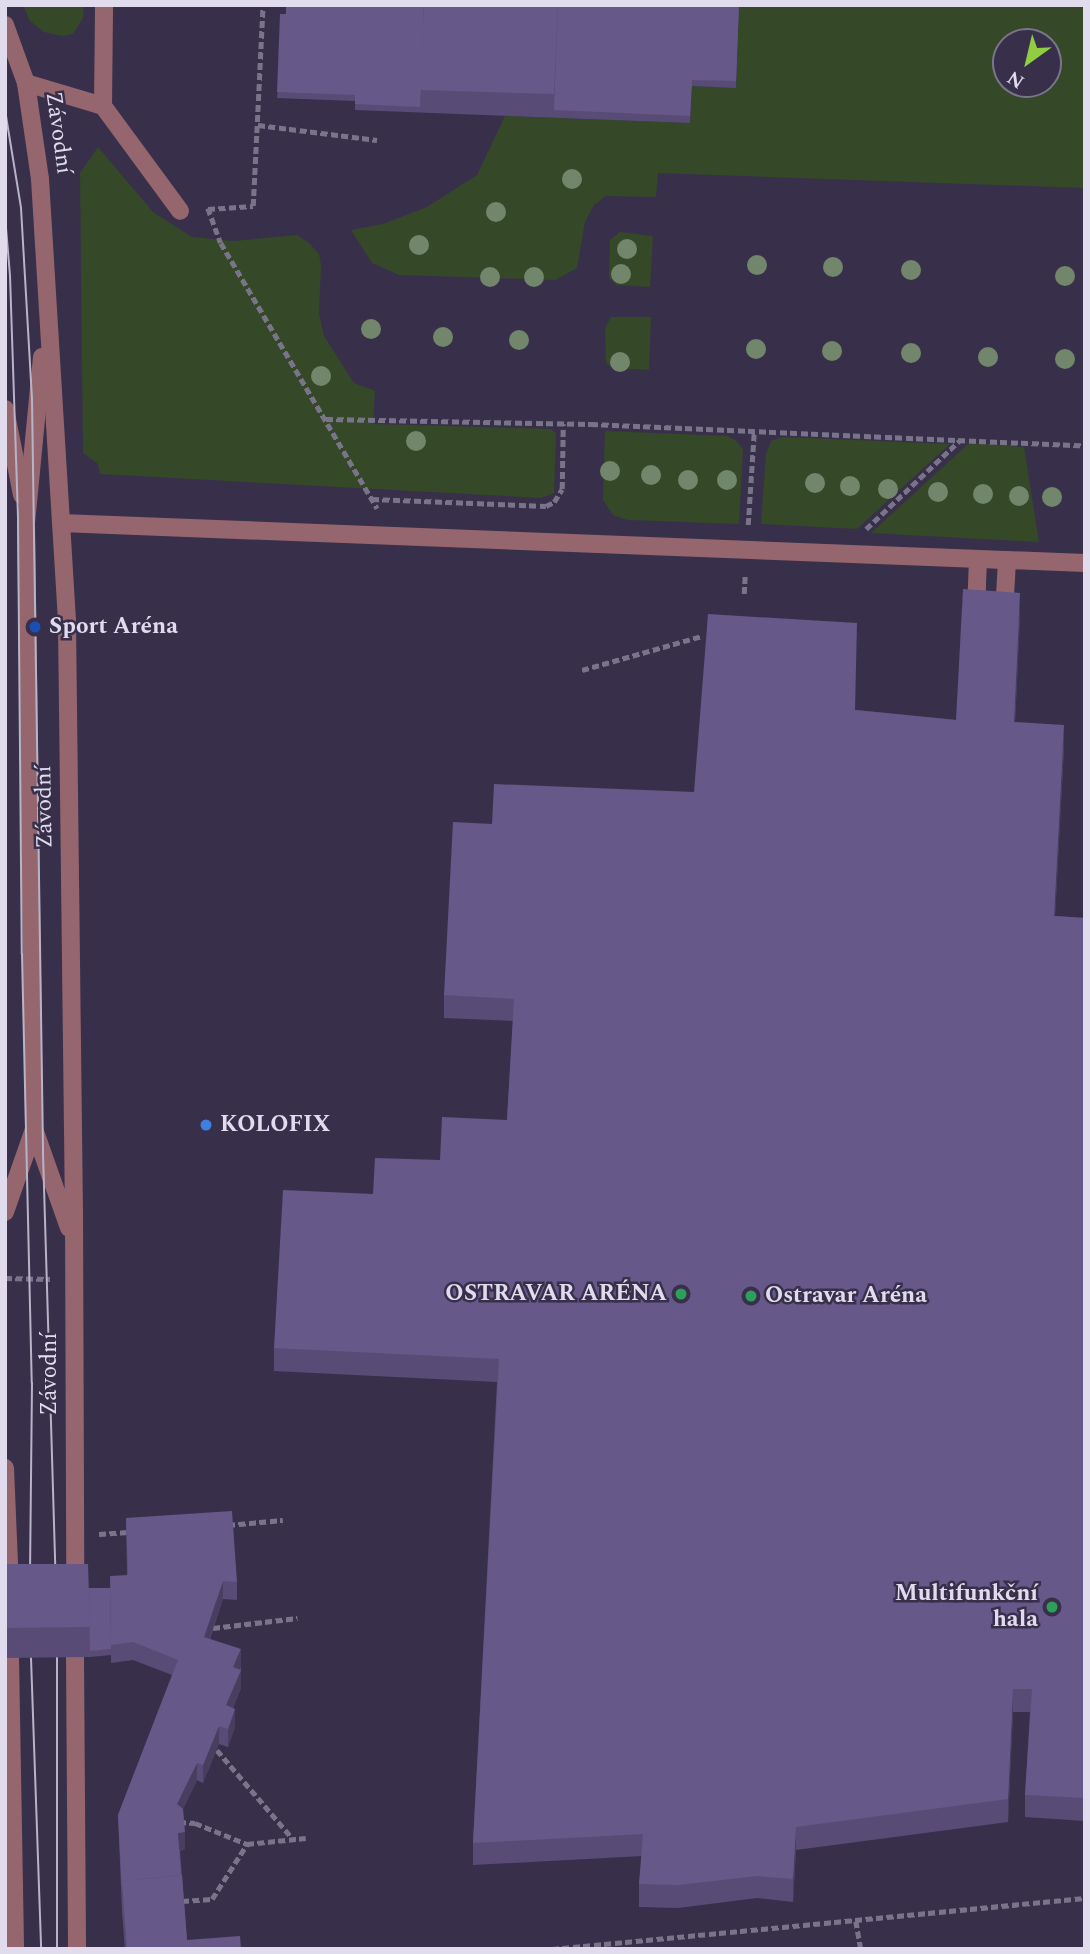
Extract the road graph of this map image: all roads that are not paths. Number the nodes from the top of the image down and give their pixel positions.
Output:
1 (104, 5) edge
2 (5, 25) edge
3 (26, 83) junction
4 (103, 106) junction
5 (180, 211) dead end
6 (47, 304) junction
7 (5, 409) edge
8 (26, 522) junction
9 (61, 523) junction
10 (978, 559) junction
11 (1007, 560) junction
12 (1085, 563) edge
13 (975, 624) edge
14 (1004, 626) edge
15 (34, 1129) junction
16 (5, 1212) edge
17 (74, 1242) junction
18 (5, 1468) edge
19 (7, 1559) edge
20 (75, 1594) edge
21 (10, 1595) edge
22 (75, 1657) edge
23 (10, 1658) edge
24 (14, 1918) junction
25 (9, 1949) edge
26 (15, 1949) edge
27 (77, 1949) edge

1 - 4 street
2 - 3 street, Závodní
3 - 4 street
3 - 6 street, Závodní
4 - 5 street
6 - 8 street
6 - 9 street, Závodní
7 - 8 street
8 - 15 street
9 - 10 street
9 - 17 street, Závodní
10 - 11 street
10 - 13 street
11 - 12 street
11 - 14 street
15 - 16 street
15 - 17 street
17 - 20 street, Závodní
18 - 19 street
19 - 21 street
22 - 27 street
23 - 24 street
24 - 25 street
24 - 26 street

